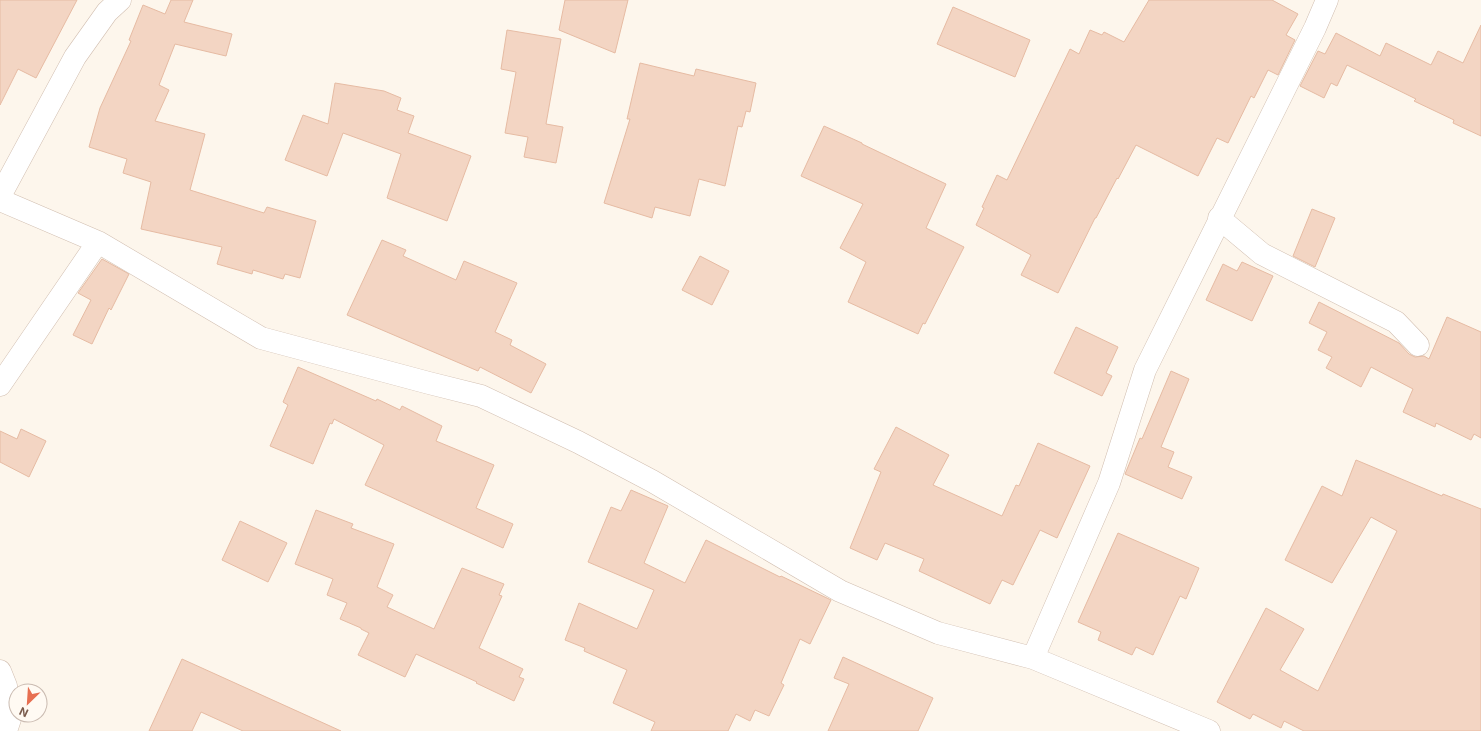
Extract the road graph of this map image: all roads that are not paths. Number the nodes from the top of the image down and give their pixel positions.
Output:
1 (120, 0) edge
2 (1327, 0) edge
3 (0, 196) edge
4 (0, 200) edge
5 (1219, 218) junction
6 (98, 242) junction
7 (1418, 345) dead end
8 (0, 385) edge
9 (1033, 658) junction
10 (0, 671) edge
11 (6, 731) edge
12 (1210, 731) edge

1 - 3 street
2 - 5 street
4 - 6 street
5 - 7 street
5 - 9 street
6 - 8 street
6 - 9 street
9 - 12 street
10 - 11 street

